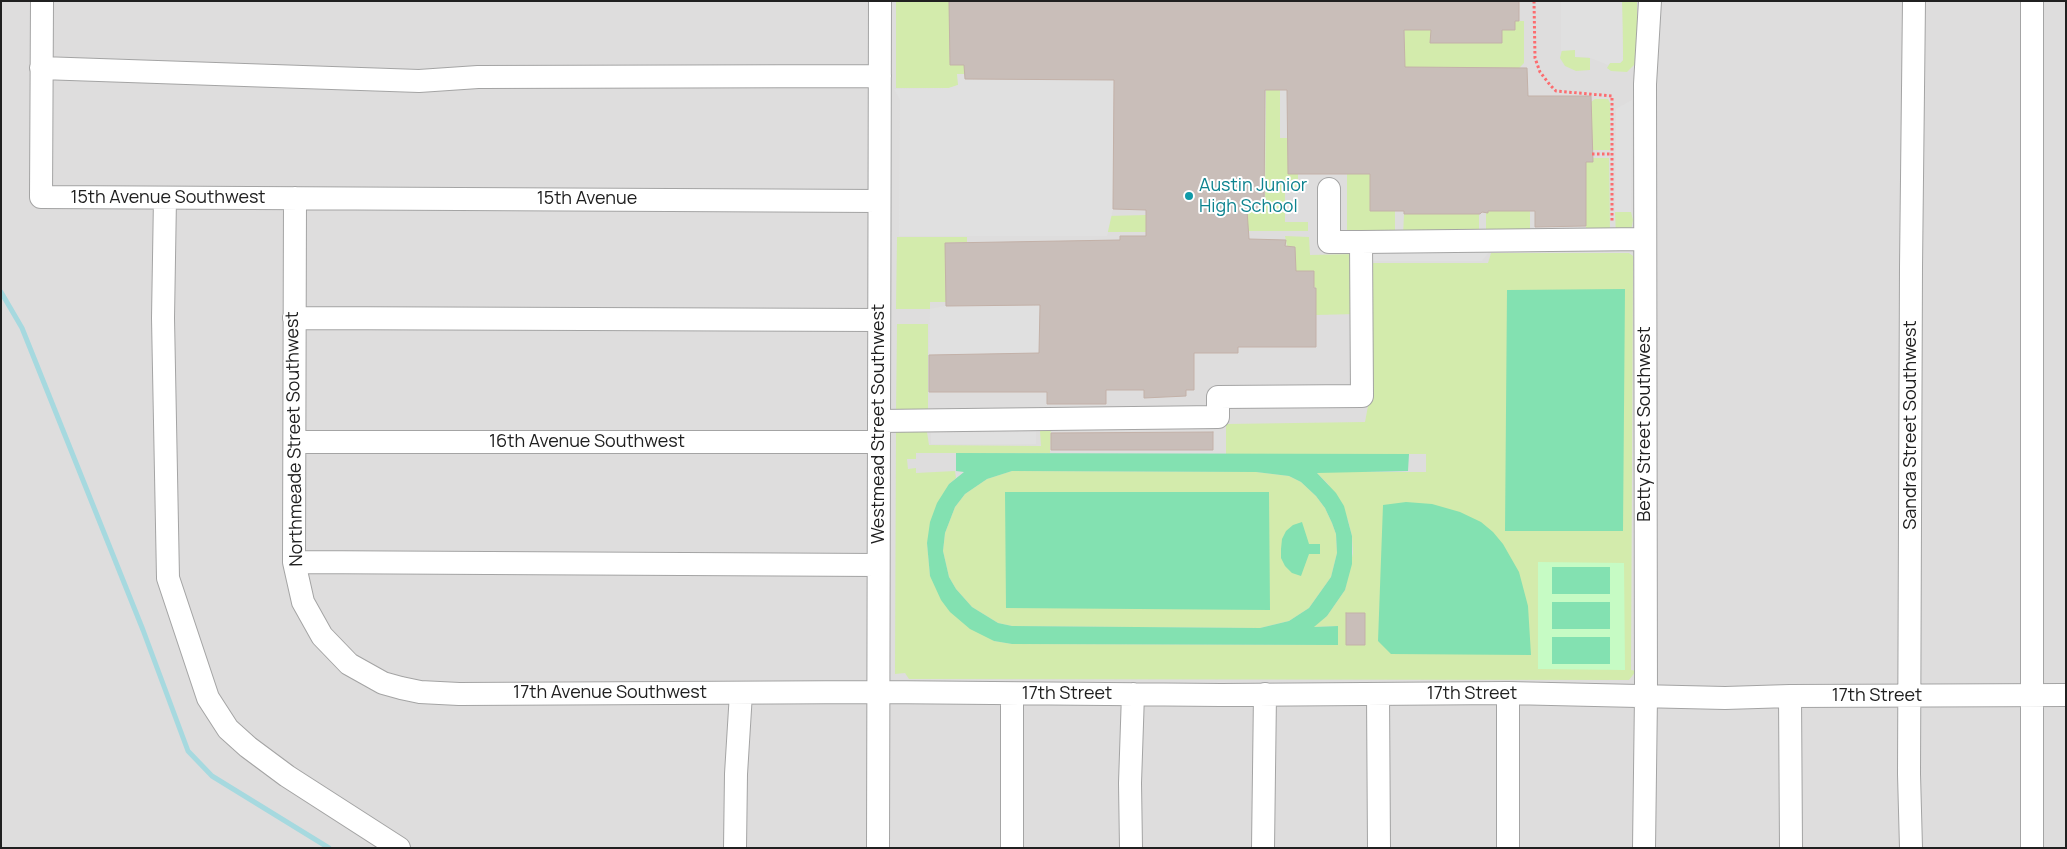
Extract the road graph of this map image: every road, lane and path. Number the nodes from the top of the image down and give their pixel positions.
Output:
1 (42, 1) edge
2 (880, 1) edge
3 (1534, 1) edge
4 (1650, 1) edge
5 (1914, 1) edge
6 (2032, 1) edge
7 (41, 68) junction
8 (880, 76) junction
9 (1592, 154) dead end
10 (1612, 154) junction
11 (1329, 189) dead end
12 (165, 198) junction
13 (295, 198) junction
14 (879, 201) junction
15 (1645, 239) junction
16 (1612, 240) junction
17 (1361, 242) junction
18 (294, 318) junction
19 (879, 320) junction
20 (879, 432) junction
21 (294, 442) junction
22 (294, 562) junction
23 (878, 565) junction
24 (349, 664) joint
25 (878, 692) junction
26 (740, 693) junction
27 (1508, 693) junction
28 (1012, 694) junction
29 (1133, 694) junction
30 (1265, 694) junction
31 (1378, 694) junction
32 (2032, 695) junction
33 (2066, 695) edge
34 (1646, 696) junction
35 (1790, 696) junction
36 (1910, 696) junction
37 (399, 848) edge
38 (735, 848) edge
39 (878, 848) edge
40 (1012, 848) edge
41 (1131, 848) edge
42 (1263, 848) edge
43 (1379, 848) edge
44 (1508, 848) edge
45 (1644, 848) edge
46 (1791, 848) edge
47 (1911, 848) edge
48 (2032, 848) edge

1 - 7 street
2 - 8 street, Westmead Street Southwest
3 - 10 path
4 - 15 street, Betty Street Southwest
5 - 36 street, Sandra Street Southwest
6 - 32 street
7 - 8 street
7 - 12 street, 15th Avenue Southwest
8 - 14 street, Westmead Street Southwest
9 - 10 path
10 - 16 path
11 - 17 street
12 - 13 street, 15th Avenue Southwest
12 - 37 street
13 - 14 street, 15th Avenue
13 - 18 street, Northmeade Street Southwest
14 - 19 street, Westmead Street Southwest
15 - 16 street
15 - 34 street, Betty Street Southwest
16 - 17 street
17 - 20 street, 16th Avenue Southwest
18 - 19 street
18 - 21 street, Northmeade Street Southwest
19 - 20 street, Westmead Street Southwest
20 - 21 street, 16th Avenue Southwest
20 - 23 street, Westmead Street Southwest
21 - 22 street, Northmeade Street Southwest
22 - 23 street
22 - 24 street, Northmeade Street Southwest
23 - 25 street, Westmead Street Southwest
24 - 26 street, 17th Avenue Southwest
25 - 26 street, 17th Avenue Southwest
25 - 28 street, 17th Street
25 - 39 street, Westmead Street Southwest
26 - 38 street
27 - 31 street, 17th Street
27 - 34 street, 17th Street
27 - 44 street
28 - 29 street, 17th Street
28 - 40 street
29 - 30 street, 17th Street
29 - 41 street
30 - 31 street, 17th Street
30 - 42 street
31 - 43 street
32 - 33 street, 17th Street
32 - 36 street, 17th Street
32 - 48 street
34 - 35 street, 17th Street
34 - 45 street, Betty Street Southwest
35 - 36 street, 17th Street
35 - 46 street
36 - 47 street, Sandra Street Southwest

